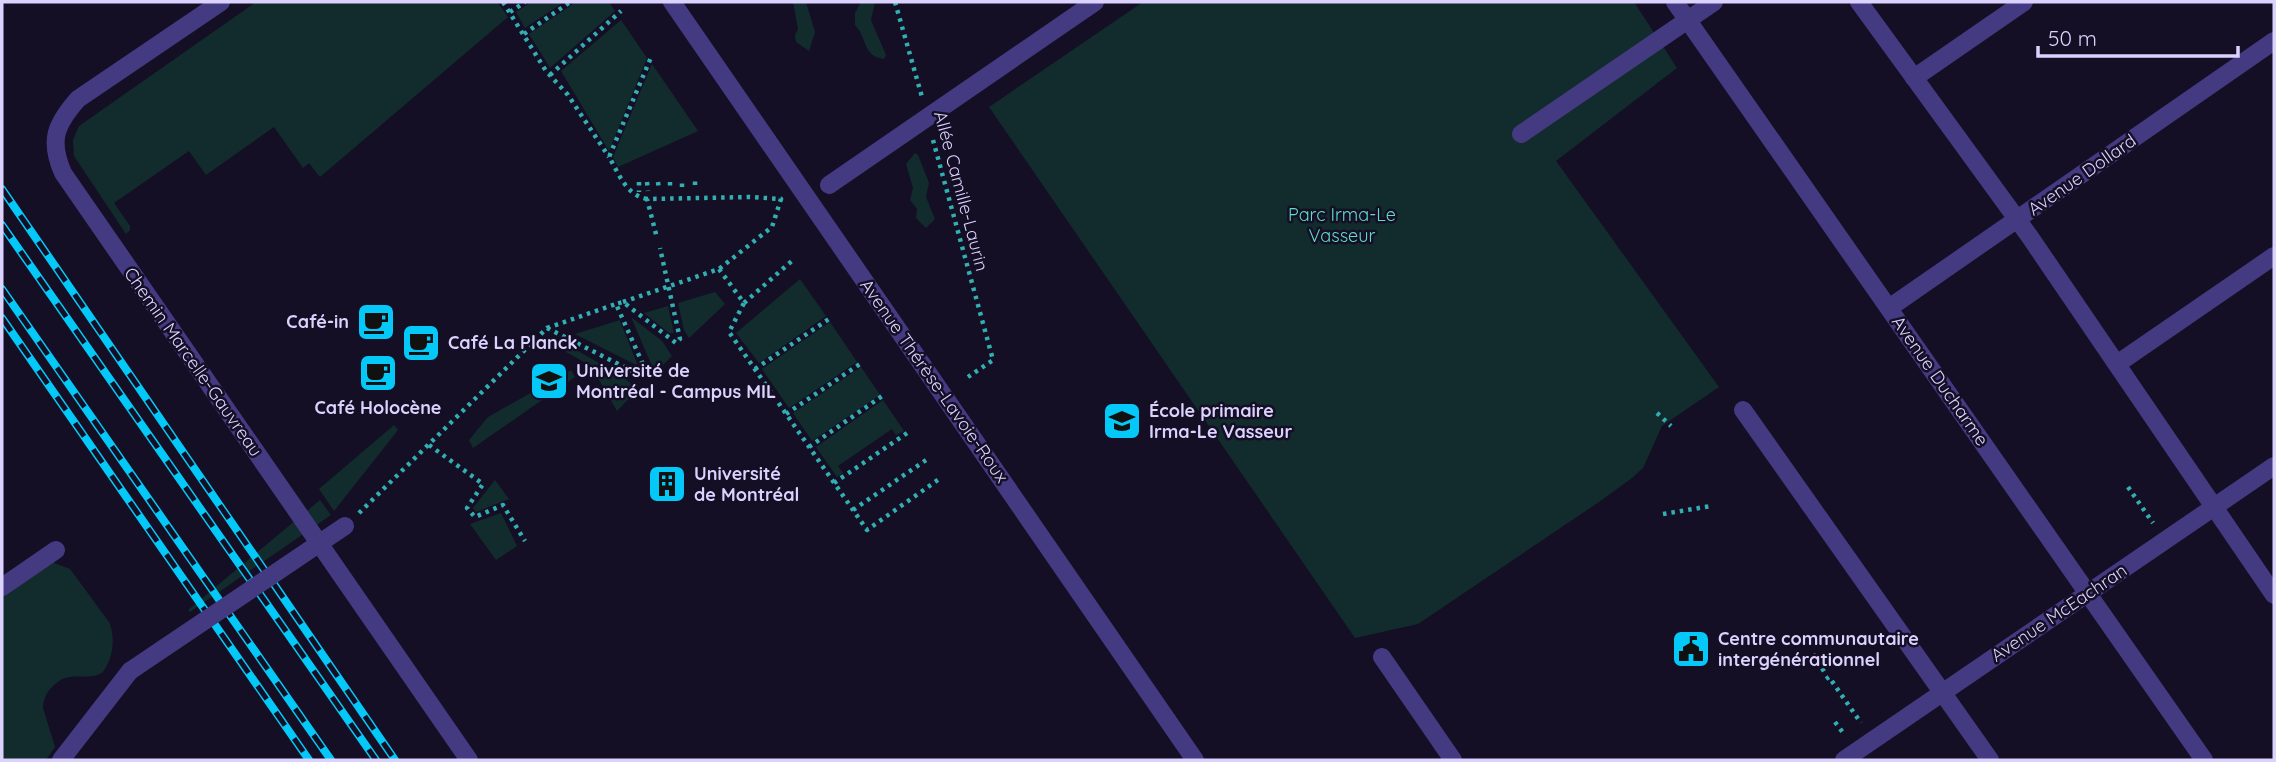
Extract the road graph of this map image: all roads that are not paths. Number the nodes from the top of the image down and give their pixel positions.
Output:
1 (221, 2) edge
2 (672, 2) edge
3 (1095, 2) edge
4 (1675, 2) edge
5 (1714, 2) edge
6 (1858, 2) edge
7 (2024, 2) edge
8 (1686, 19) junction
9 (2274, 41) edge
10 (1914, 78) junction
11 (1521, 134) dead end
12 (829, 186) dead end
13 (2017, 219) junction
14 (2274, 256) edge
15 (1889, 308) junction
16 (2117, 364) junction
17 (1743, 410) dead end
18 (2274, 466) edge
19 (2215, 507) junction
20 (345, 526) road end
21 (56, 550) dead end
22 (2, 587) edge
23 (2088, 593) junction
24 (2274, 595) edge
25 (1382, 657) dead end
26 (1941, 693) junction
27 (61, 760) edge
28 (469, 760) edge
29 (1195, 760) edge
30 (1453, 760) edge
31 (1844, 760) edge
32 (1990, 760) edge
33 (2204, 760) edge

1 - 28 street, Chemin Marcelle-Gauvreau
2 - 29 street, Avenue Thérèse-Lavoie-Roux
3 - 12 street
4 - 8 street, Avenue Ducharme
5 - 8 street
6 - 10 street
7 - 10 street
8 - 11 street
8 - 15 street, Avenue Ducharme
9 - 13 street, Avenue Dollard
10 - 13 street
13 - 15 street, Avenue Dollard
13 - 16 street
14 - 16 street
15 - 23 street, Avenue Ducharme
16 - 19 street
17 - 26 street
18 - 19 street, Avenue McEachran
19 - 23 street, Avenue McEachran
19 - 24 street
20 - 27 street, bridge
21 - 22 street
23 - 26 street, Avenue McEachran
23 - 33 street, Avenue Ducharme
25 - 30 street
26 - 31 street, Avenue McEachran
26 - 32 street

